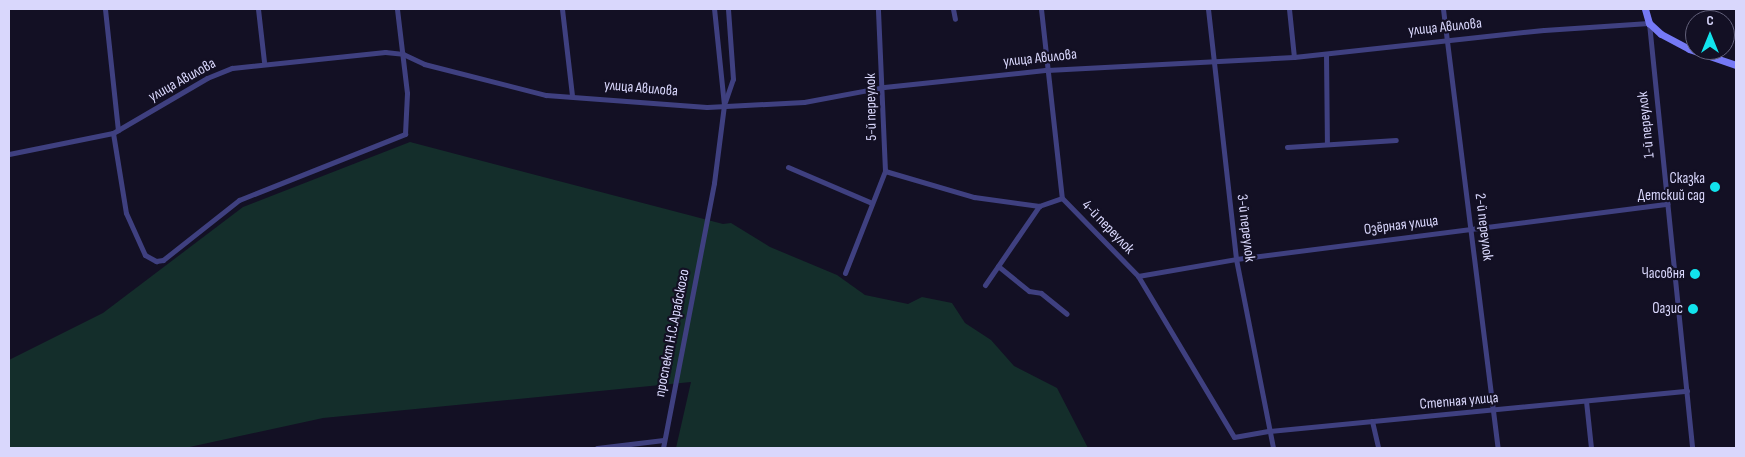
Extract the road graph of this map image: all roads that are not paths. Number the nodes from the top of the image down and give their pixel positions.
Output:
1 (105, 9) edge
2 (258, 9) edge
3 (398, 9) edge
4 (562, 9) edge
5 (714, 9) edge
6 (728, 9) edge
7 (878, 9) edge
8 (953, 9) edge
9 (1041, 9) edge
10 (1208, 9) edge
11 (1290, 9) edge
12 (1443, 9) edge
13 (1646, 9) edge
14 (955, 19) dead end
15 (1649, 23) junction
16 (1446, 42) junction
17 (403, 54) junction
18 (1326, 54) junction
19 (1294, 57) junction
20 (1213, 59) junction
21 (264, 62) junction
22 (1736, 65) edge
23 (1047, 70) junction
24 (884, 87) junction
25 (572, 95) junction
26 (724, 105) junction
27 (116, 132) junction
28 (1396, 140) dead end
29 (1327, 144) junction
30 (1287, 148) dead end
31 (9, 154) edge
32 (788, 167) dead end
33 (885, 171) junction
34 (1062, 198) junction
35 (872, 203) junction
36 (1668, 204) junction
37 (1040, 206) junction
38 (1472, 229) junction
39 (1236, 259) junction
40 (998, 266) junction
41 (845, 273) dead end
42 (1138, 276) junction
43 (985, 285) dead end
44 (1067, 314) dead end
45 (1687, 391) junction
46 (1586, 401) junction
47 (1494, 411) junction
48 (1372, 421) junction
49 (1269, 431) junction
50 (1234, 437) joint
51 (664, 440) junction
52 (597, 448) edge
53 (663, 448) edge
54 (1273, 448) edge
55 (1378, 448) edge
56 (1498, 448) edge
57 (1591, 448) edge
58 (1692, 448) edge

1 - 27 street
2 - 21 street
3 - 17 street
4 - 25 street
5 - 26 street
6 - 26 street
7 - 24 street, 5-й переулок
8 - 14 street
9 - 23 street, 4-й переулок
10 - 20 street, 3-й переулок
11 - 19 street
12 - 16 street, 2-й переулок
13 - 15 main road, 1-й переулок
15 - 16 street, улица Авилова
15 - 22 main road
15 - 36 street, 1-й переулок
16 - 18 street, улица Авилова
16 - 38 street, 2-й переулок
17 - 21 street, улица Авилова
17 - 25 street, улица Авилова
17 - 27 street
18 - 19 street, улица Авилова
18 - 29 street
19 - 20 street, улица Авилова
20 - 23 street, улица Авилова
20 - 39 street, 3-й переулок
21 - 27 street, улица Авилова
23 - 24 street, улица Авилова
23 - 34 street, 4-й переулок
24 - 26 street, улица Авилова
24 - 33 street, 5-й переулок
25 - 26 street, улица Авилова
26 - 51 street, проспект Н.С.Арабского
27 - 31 street, улица Авилова
28 - 29 street
29 - 30 street
32 - 35 street
33 - 35 street, 5-й переулок
33 - 37 street
34 - 37 street
34 - 42 street, 4-й переулок
35 - 41 street, 5-й переулок
36 - 38 street, Озёрная улица
36 - 45 street, 1-й переулок
37 - 40 street
38 - 39 street, Озёрная улица
38 - 47 street, 2-й переулок
39 - 42 street, Озёрная улица
39 - 49 street, 3-й переулок
40 - 43 street
40 - 44 street
42 - 50 street, 4-й переулок
45 - 46 street, Степная улица
45 - 58 street, 1-й переулок
46 - 47 street, Степная улица
46 - 57 street
47 - 48 street, Степная улица
47 - 56 street, 2-й переулок
48 - 49 street, Степная улица
48 - 55 street
49 - 50 street, Степная улица
49 - 54 street, 3-й переулок
51 - 52 street
51 - 53 street, проспект Н.С.Арабского

